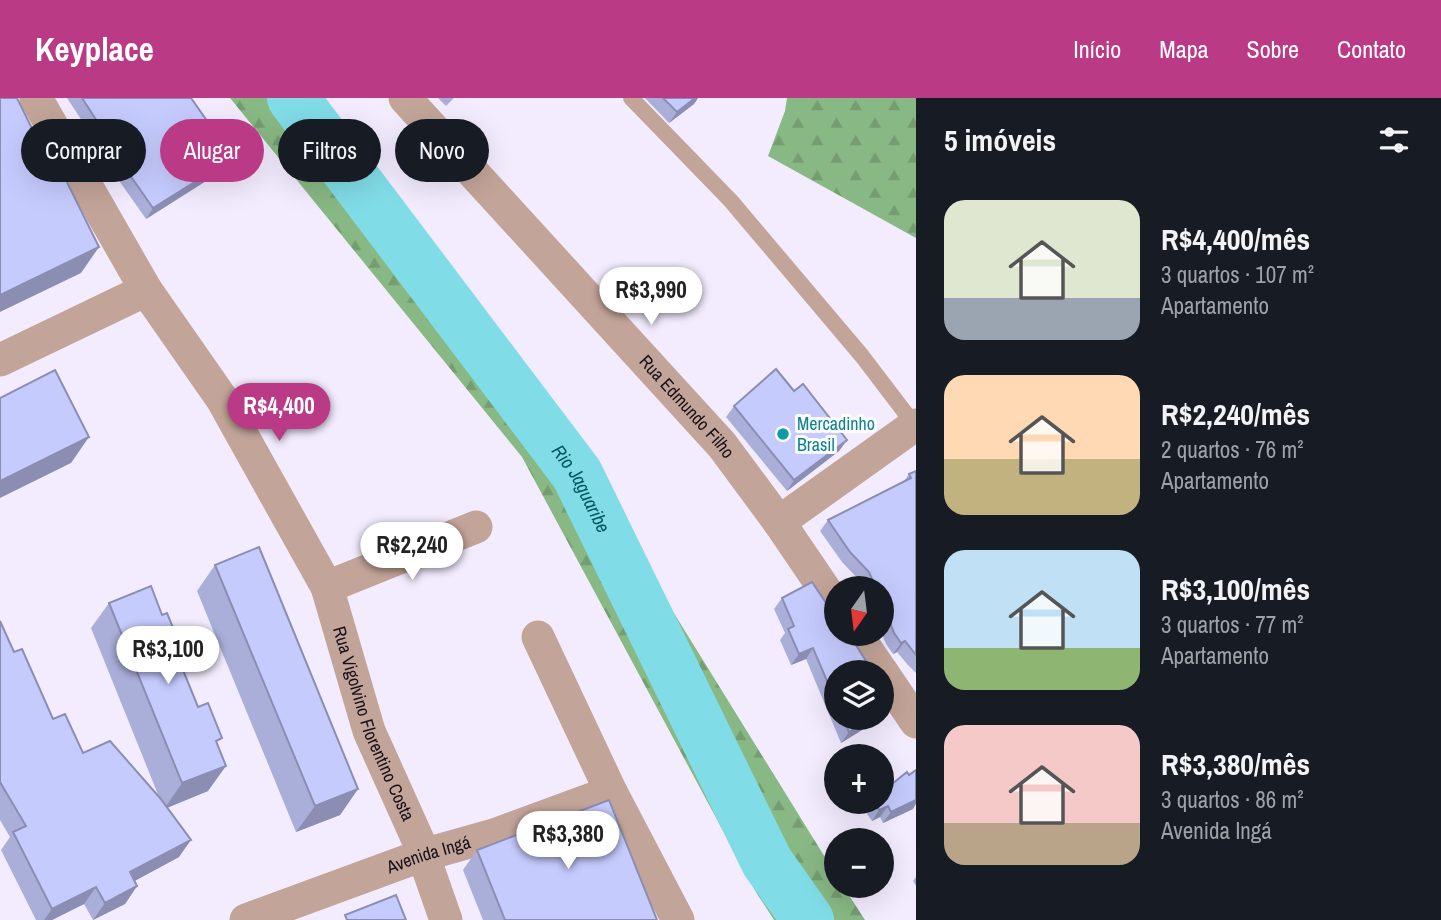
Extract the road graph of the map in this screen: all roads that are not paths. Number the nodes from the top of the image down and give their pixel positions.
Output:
1 (36, 98) edge
2 (405, 98) edge
3 (631, 98) edge
4 (146, 290) junction
5 (0, 360) edge
6 (915, 426) edge
7 (779, 522) junction
8 (476, 527) dead end
9 (327, 587) junction
10 (824, 588) edge
11 (538, 637) dead end
12 (894, 690) edge
13 (916, 722) edge
14 (611, 792) junction
15 (423, 855) junction
16 (246, 920) edge
17 (446, 920) edge
18 (678, 920) edge

1 - 4 street, Rua Vigolvino Florentino Costa
2 - 7 street, Rua Edmundo Filho
3 - 6 lane
4 - 5 street
4 - 9 street, Rua Vigolvino Florentino Costa
6 - 7 street
7 - 10 street, Rua Edmundo Filho
8 - 9 street
9 - 15 street, Rua Vigolvino Florentino Costa
11 - 14 street
12 - 13 street
14 - 15 street, Avenida Ingá
14 - 18 street
15 - 16 street, Avenida Ingá
15 - 17 street, Rua Vigolvino Florentino Costa

